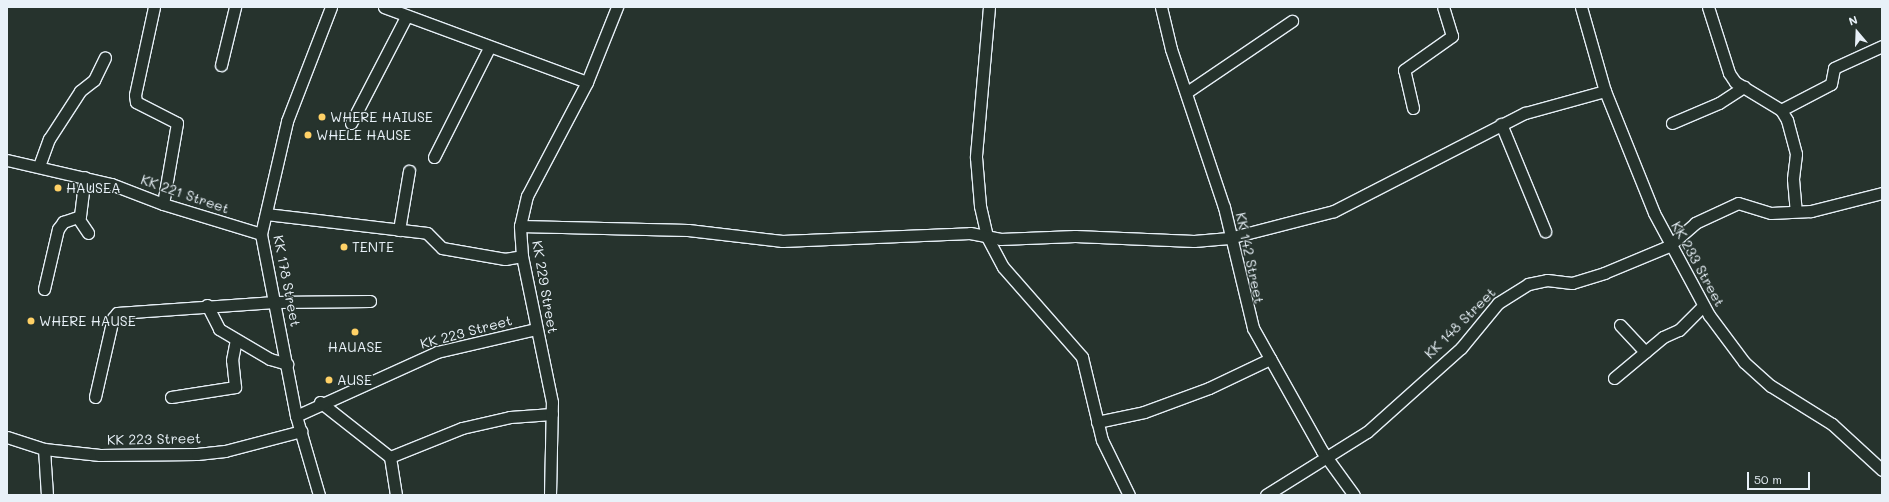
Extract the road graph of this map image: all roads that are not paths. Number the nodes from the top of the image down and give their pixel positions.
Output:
1 (154, 7) edge
2 (235, 7) edge
3 (331, 7) edge
4 (384, 7) edge
5 (617, 7) edge
6 (989, 7) edge
7 (1161, 7) edge
8 (1443, 7) edge
9 (1581, 7) edge
10 (1708, 7) edge
11 (406, 17) junction
12 (1292, 21) dead end
13 (1882, 46) edge
14 (489, 48) junction
15 (105, 57) dead end
16 (220, 65) dead end
17 (586, 82) junction
18 (1744, 87) junction
19 (1605, 91) junction
20 (1186, 92) junction
21 (1412, 108) dead end
22 (1781, 110) junction
23 (351, 123) dead end
24 (1672, 123) dead end
25 (1501, 124) junction
26 (434, 157) dead end
27 (7, 160) edge
28 (39, 166) junction
29 (410, 171) dead end
30 (85, 177) junction
31 (1882, 193) edge
32 (163, 204) junction
33 (1796, 211) junction
34 (266, 214) junction
35 (78, 218) junction
36 (520, 226) junction
37 (399, 230) junction
38 (1545, 231) dead end
39 (88, 233) dead end
40 (261, 234) junction
41 (987, 237) junction
42 (1229, 238) junction
43 (1668, 246) junction
44 (522, 256) junction
45 (44, 289) dead end
46 (370, 301) dead end
47 (275, 302) junction
48 (207, 305) junction
49 (1703, 306) junction
50 (1620, 325) dead end
51 (536, 329) junction
52 (236, 340) junction
53 (1645, 352) junction
54 (1270, 358) junction
55 (287, 364) junction
56 (1614, 378) dead end
57 (171, 397) dead end
58 (95, 398) dead end
59 (320, 402) junction
60 (552, 414) junction
61 (296, 416) junction
62 (1097, 422) junction
63 (301, 431) junction
64 (7, 437) edge
65 (44, 449) junction
66 (390, 457) junction
67 (1328, 460) junction
68 (1880, 465) edge
69 (46, 495) edge
70 (319, 495) edge
71 (396, 495) edge
72 (550, 495) edge
73 (1129, 495) edge
74 (1266, 495) edge
75 (1354, 495) edge

1 - 32 street
2 - 16 street
3 - 34 street, KK 178 Street
4 - 11 street
5 - 17 street, KK 229 Street
6 - 41 street
7 - 20 street, KK 142 Street
8 - 21 street
9 - 19 street, KK 233 Street
10 - 18 street
11 - 14 street
11 - 23 street
12 - 20 street
13 - 22 street
14 - 17 street
14 - 26 street
15 - 28 street
17 - 36 street, KK 229 Street
18 - 22 street
18 - 24 street
19 - 25 street
19 - 43 street, KK 233 Street
20 - 42 street, KK 142 Street
22 - 33 street
25 - 38 street
25 - 42 street
27 - 28 street, KK 221 Street
28 - 30 street, KK 221 Street
29 - 37 street
30 - 32 street, KK 221 Street
30 - 35 street
31 - 33 street, KK 148 Street
32 - 40 street, KK 221 Street
33 - 43 street, KK 148 Street
34 - 37 street
34 - 40 street, KK 178 Street
35 - 39 street
35 - 45 street
36 - 41 street
36 - 44 street, KK 229 Street
37 - 44 street
40 - 47 street, KK 178 Street
41 - 42 street
41 - 62 street
42 - 54 street, KK 142 Street
43 - 49 street, KK 233 Street
43 - 67 street, KK 148 Street
44 - 51 street, KK 229 Street
46 - 47 street
47 - 48 street
47 - 55 street, KK 178 Street
48 - 52 street
48 - 58 street
49 - 53 street
49 - 68 street, KK 233 Street
50 - 53 street
51 - 59 street, KK 223 Street
51 - 60 street, KK 229 Street
52 - 55 street
52 - 57 street
53 - 56 street
54 - 62 street
54 - 67 street, KK 142 Street
55 - 61 street, KK 178 Street
59 - 61 street, KK 223 Street
59 - 66 street
60 - 66 street
60 - 72 street, KK 229 Street
61 - 63 street, KK 178 Street
62 - 73 street
63 - 65 street, KK 223 Street
63 - 70 street, KK 178 Street
64 - 65 street, KK 223 Street
65 - 69 street
66 - 71 street
67 - 74 street, KK 148 Street
67 - 75 street, KK 142 Street

